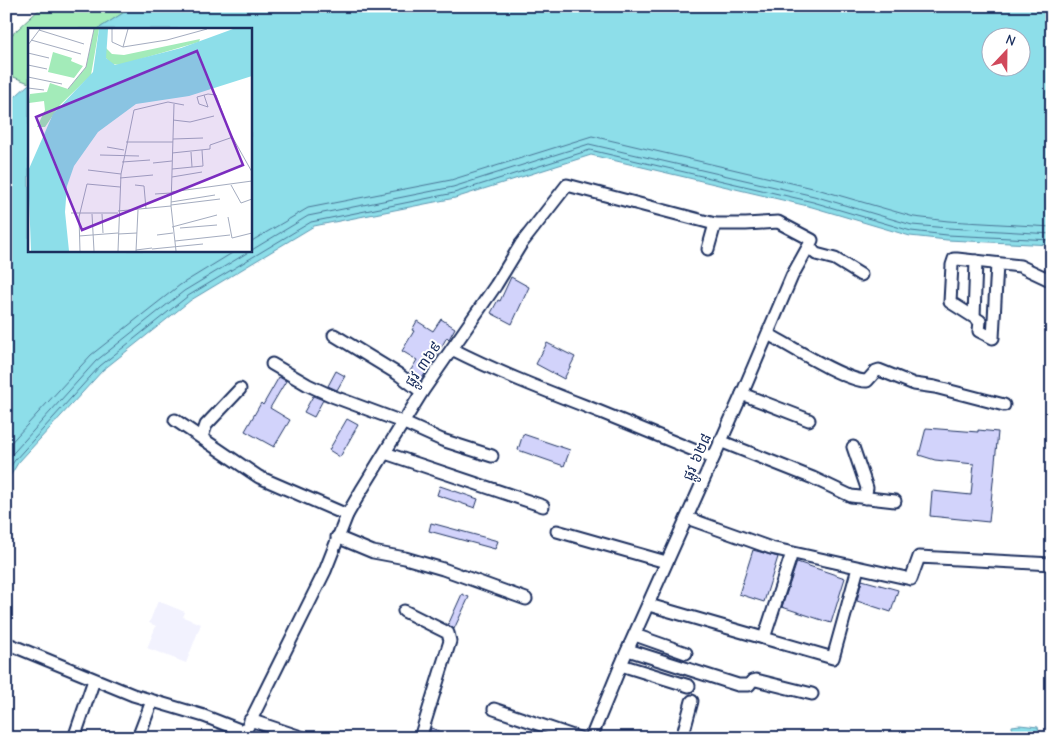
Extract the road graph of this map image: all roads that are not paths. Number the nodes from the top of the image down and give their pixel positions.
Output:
1 (715, 224) junction
2 (810, 246) junction
3 (708, 249) dead end
4 (976, 261) junction
5 (997, 264) junction
6 (861, 275) dead end
7 (1052, 281) edge
8 (974, 317) junction
9 (768, 334) junction
10 (334, 335) dead end
11 (452, 349) junction
12 (272, 364) dead end
13 (240, 389) dead end
14 (422, 392) junction
15 (742, 394) junction
16 (1004, 405) dead end
17 (175, 420) dead end
18 (809, 420) dead end
19 (402, 422) junction
20 (202, 437) junction
21 (720, 441) junction
22 (853, 447) dead end
23 (385, 453) junction
24 (492, 456) dead end
25 (713, 458) junction
26 (865, 498) junction
27 (895, 501) dead end
28 (543, 506) dead end
29 (347, 515) junction
30 (686, 518) junction
31 (556, 531) dead end
32 (337, 537) junction
33 (792, 553) junction
34 (666, 562) junction
35 (1052, 564) edge
36 (858, 568) junction
37 (526, 599) dead end
38 (648, 604) junction
39 (404, 611) dead end
40 (635, 635) junction
41 (764, 638) junction
42 (6, 643) edge
43 (628, 650) junction
44 (686, 653) dead end
45 (621, 664) junction
46 (94, 680) junction
47 (689, 686) dead end
48 (812, 694) dead end
49 (152, 701) junction
50 (692, 701) dead end
51 (494, 708) dead end
52 (250, 720) junction
53 (243, 735) edge
54 (594, 737) edge
55 (74, 738) edge
56 (138, 738) edge
57 (304, 738) edge
58 (420, 738) edge
59 (579, 738) edge
60 (682, 738) edge

1 - 2 street, ផ្លូវ ៣៦៩
1 - 3 street
1 - 11 street, ផ្លូវ ៣៦៩
2 - 6 street
2 - 9 street, ផ្លូវ ៦២៨
4 - 5 street
4 - 8 street
4 - 8 street
5 - 7 street
5 - 8 street
9 - 15 street, ផ្លូវ ៦២៨
9 - 16 street
10 - 14 street
11 - 14 street, ផ្លូវ ៣៦៩
11 - 25 street
12 - 19 street
13 - 20 street
14 - 19 street, ផ្លូវ ៣៦៩
15 - 18 street
15 - 21 street, ផ្លូវ ៦២៨
17 - 20 street
19 - 23 street, ផ្លូវ ៣៦៩
19 - 24 street
20 - 29 street
21 - 25 street, ផ្លូវ ៦២៨
21 - 26 street
22 - 26 street
23 - 28 street
23 - 29 street, ផ្លូវ ៣៦៩
25 - 30 street, ផ្លូវ ៦២៨
26 - 27 street
29 - 32 street, ផ្លូវ ៣៦៩
30 - 33 street
30 - 34 street, ផ្លូវ ៦២៨
31 - 34 street
32 - 37 street
32 - 52 street, ផ្លូវ ៣៦៩
33 - 36 street
33 - 41 street
34 - 38 street, ផ្លូវ ៦២៨
35 - 36 street
36 - 41 street
38 - 40 street, ផ្លូវ ៦២៨
38 - 41 street
39 - 58 street
40 - 43 street, ផ្លូវ ៦២៨
40 - 44 street
42 - 46 street
43 - 45 street, ផ្លូវ ៦២៨
43 - 48 street
45 - 47 street
45 - 54 street, ផ្លូវ ៦២៨
46 - 49 street
46 - 55 street
49 - 53 street
49 - 56 street
50 - 60 street
51 - 59 street
52 - 53 street, ផ្លូវ ៣៦៩
52 - 57 street

